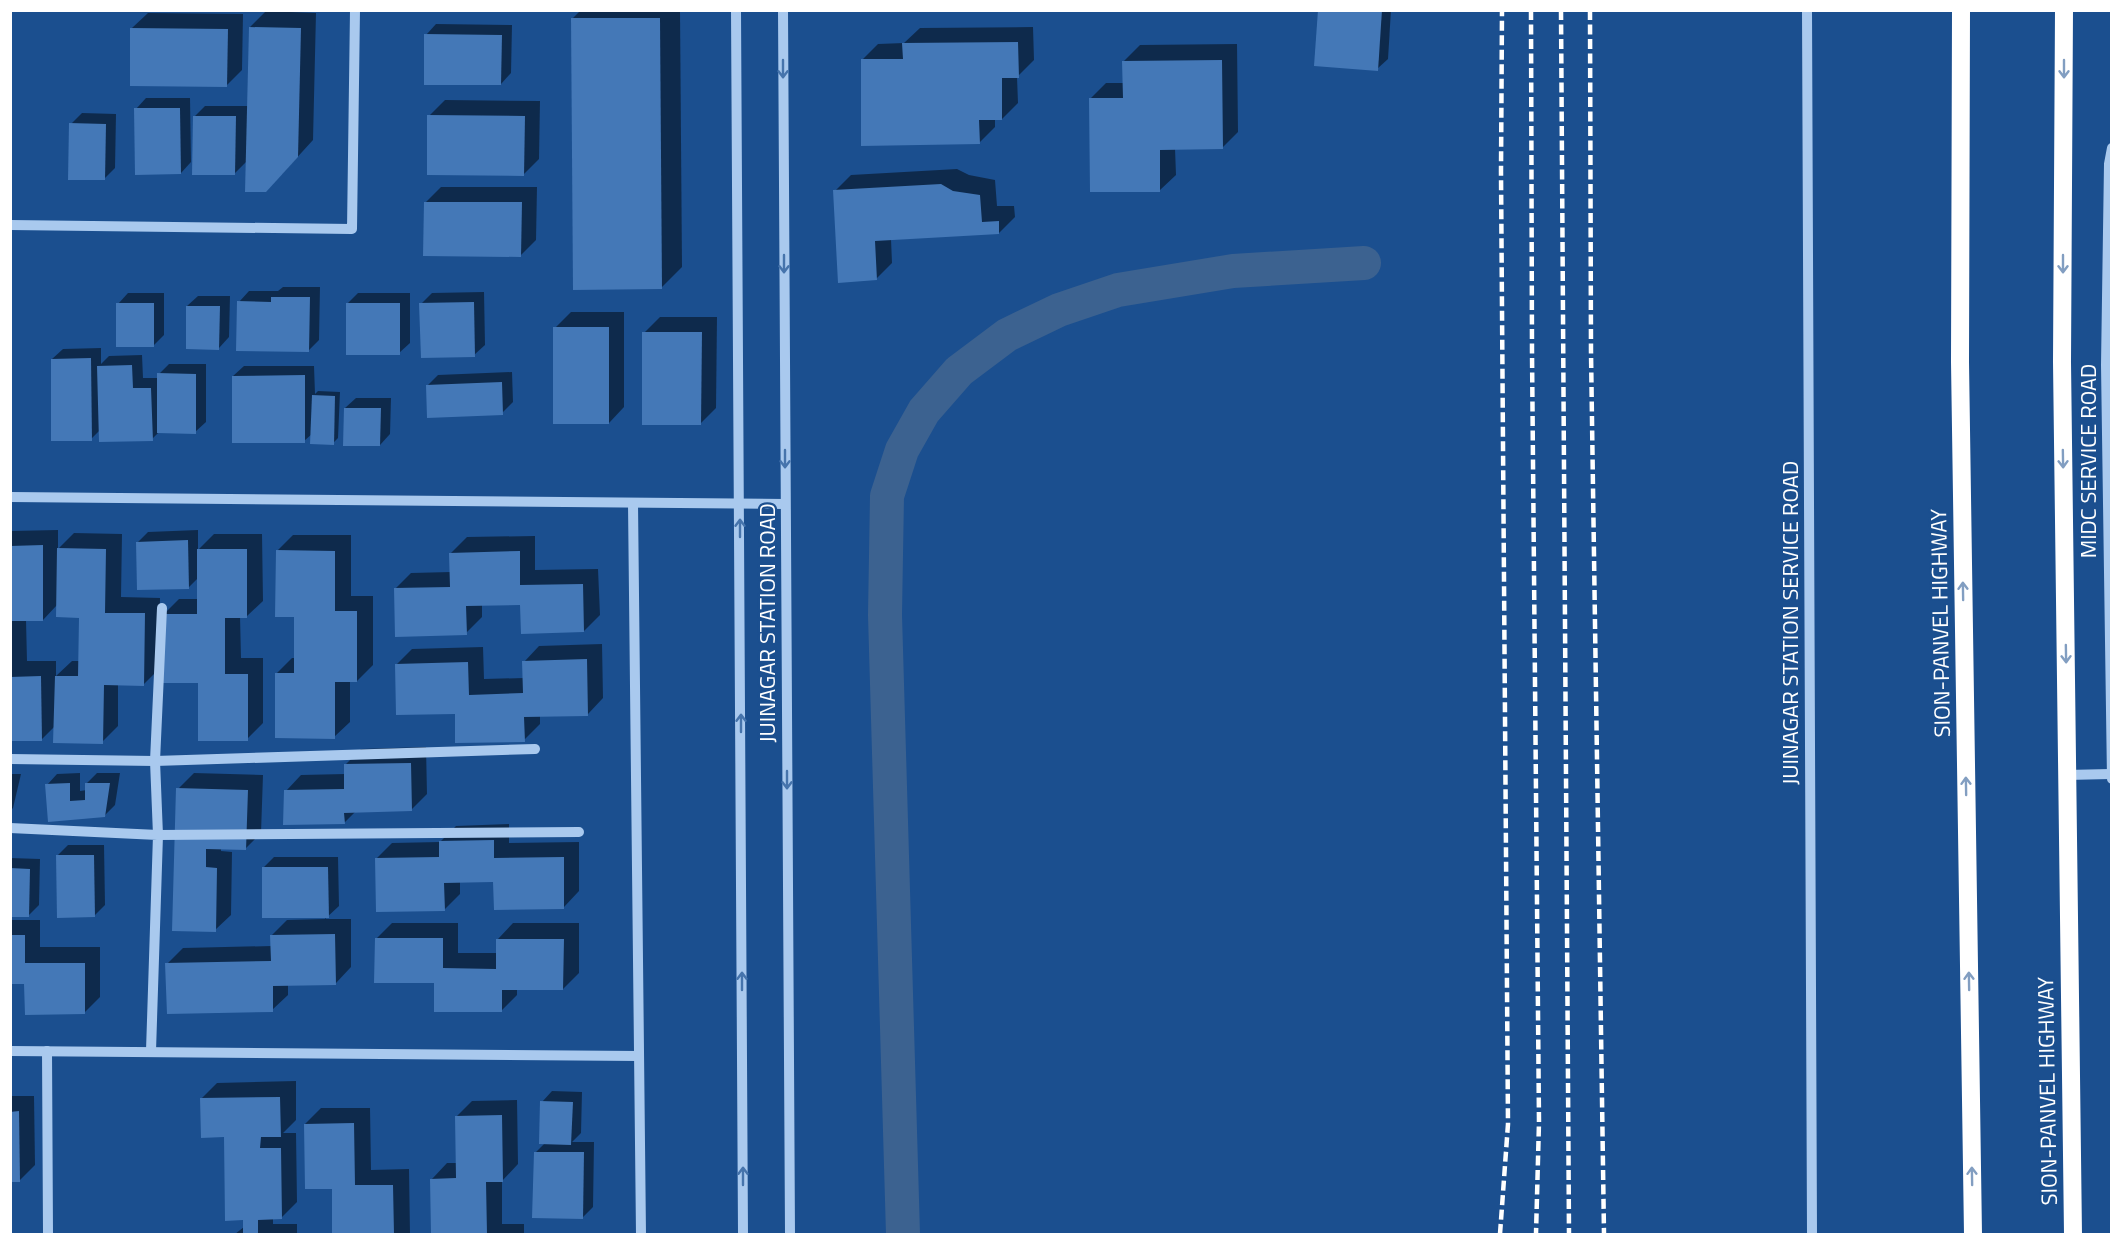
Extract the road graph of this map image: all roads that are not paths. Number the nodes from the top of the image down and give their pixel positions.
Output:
1 (355, 10) edge
2 (736, 10) edge
3 (783, 10) edge
4 (1807, 10) edge
5 (1961, 10) edge
6 (2064, 10) edge
7 (2112, 148) edge
8 (10, 225) edge
9 (10, 497) edge
10 (633, 503) junction
11 (739, 504) junction
12 (785, 504) junction
13 (162, 608) dead end
14 (535, 749) dead end
15 (10, 759) edge
16 (155, 761) junction
17 (2067, 775) junction
18 (2111, 777) edge
19 (10, 828) edge
20 (579, 832) dead end
21 (158, 835) junction
22 (10, 1051) edge
23 (47, 1051) junction
24 (151, 1051) junction
25 (639, 1056) junction
26 (48, 1234) edge
27 (640, 1234) edge
28 (743, 1234) edge
29 (790, 1234) edge
30 (1812, 1234) edge
31 (1973, 1234) edge
32 (2073, 1234) edge

1 - 8 street
2 - 11 street, JUINAGAR STATION ROAD
3 -> 12 street, JUINAGAR STATION ROAD
4 - 30 street, JUINAGAR STATION SERVICE ROAD
31 -> 5 highway, SION-PANVEL HIGHWAY
6 -> 17 highway, SION-PANVEL HIGHWAY
7 - 18 street, MIDC SERVICE ROAD
9 - 10 street
10 - 11 street
10 - 25 street
11 - 12 street
28 -> 11 street, JUINAGAR STATION ROAD
12 -> 29 street, JUINAGAR STATION ROAD
13 - 16 street
14 - 16 street
15 - 16 street
16 - 21 street
17 - 18 street, MIDC SERVICE ROAD
17 - 32 highway, SION-PANVEL HIGHWAY
19 - 21 street
20 - 21 street
21 - 24 street
22 - 23 street
23 - 24 street
23 - 26 street
24 - 25 street
25 - 27 street

